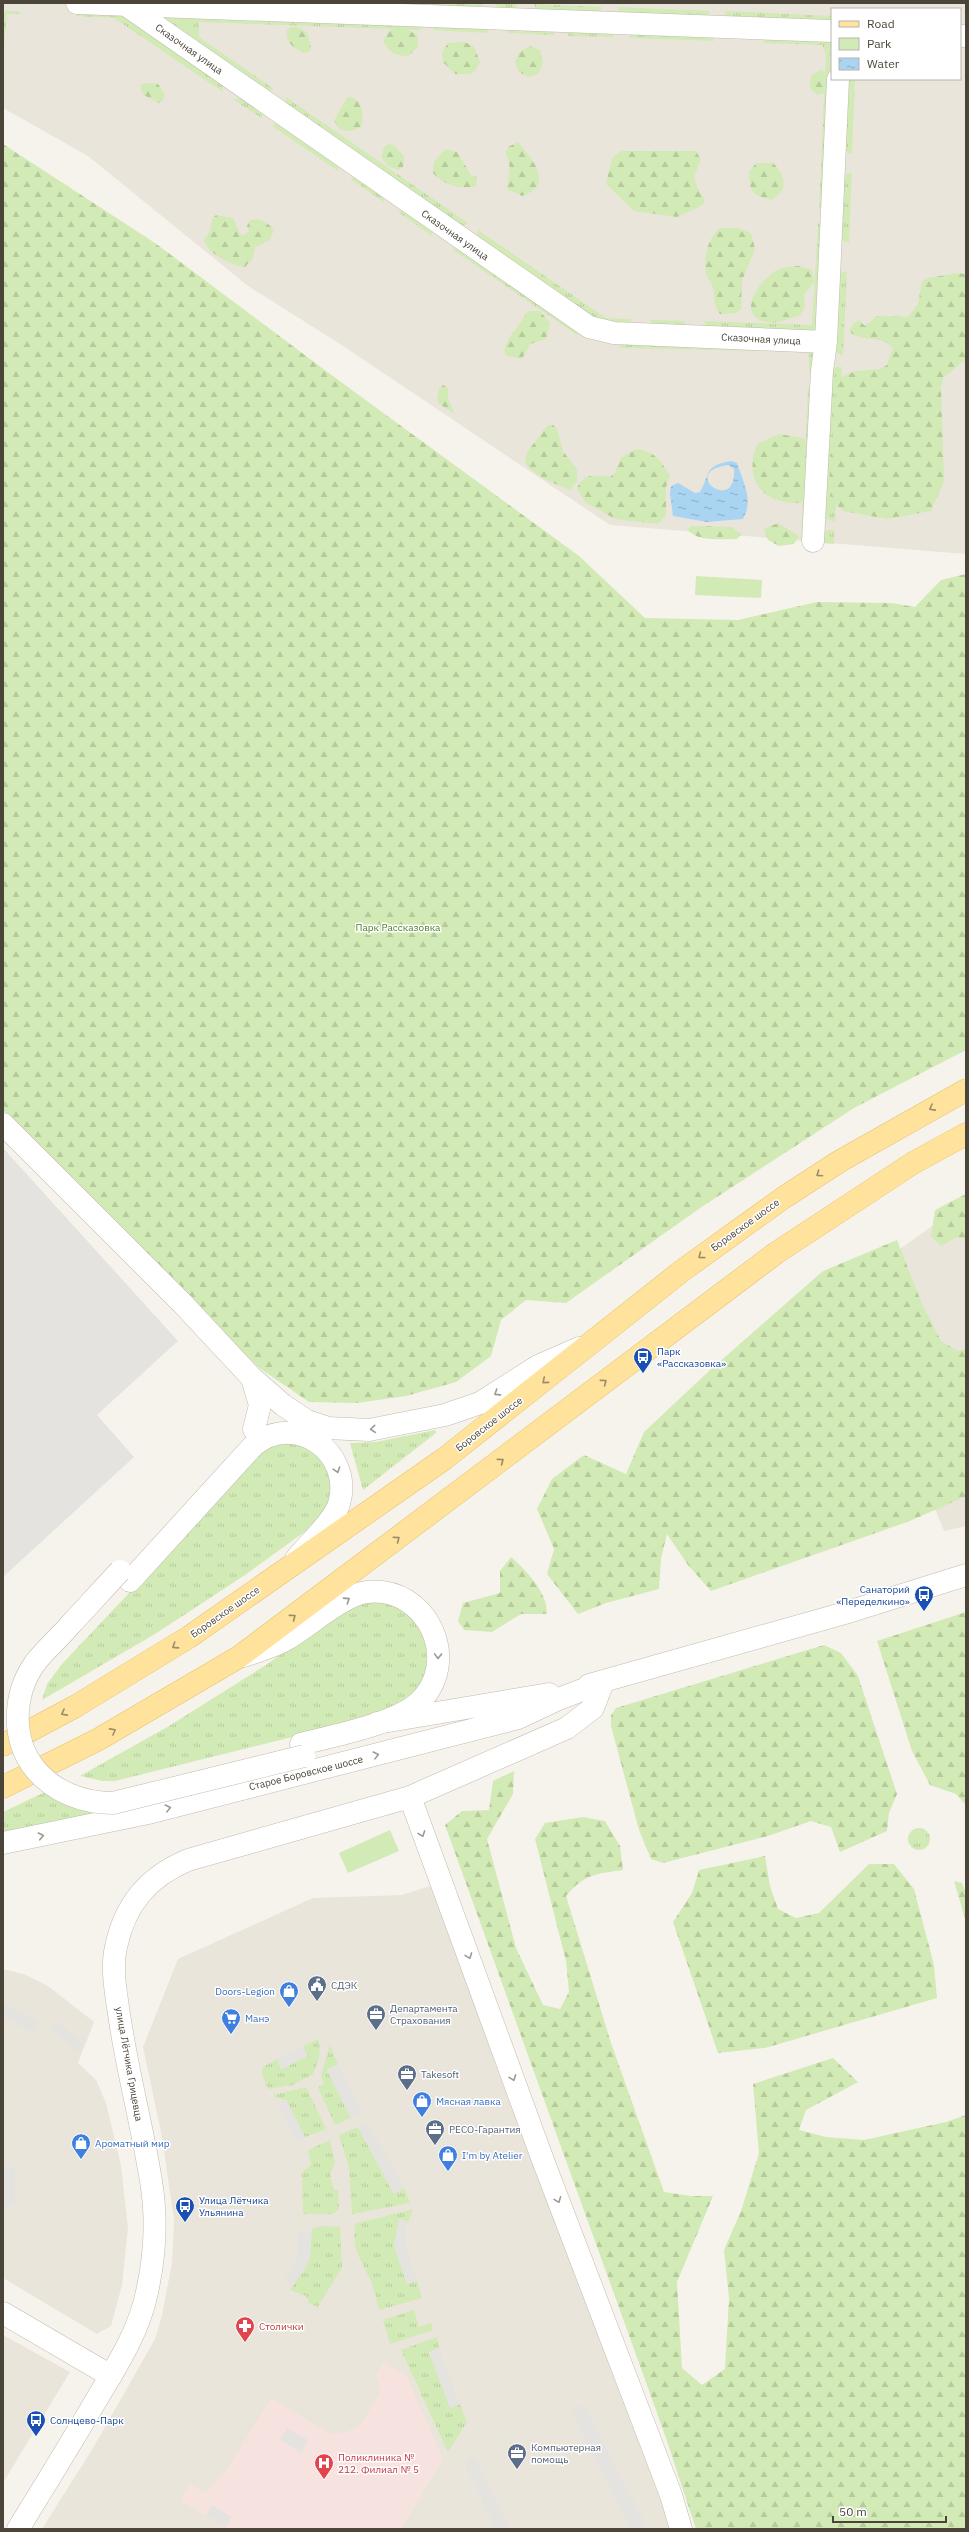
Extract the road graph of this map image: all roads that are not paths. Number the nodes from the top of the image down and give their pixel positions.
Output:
1 (76, 3) edge
2 (126, 5) junction
3 (831, 32) edge
4 (838, 80) edge
5 (826, 342) junction
6 (813, 541) dead end
7 (966, 1090) edge
8 (3, 1124) edge
9 (966, 1134) edge
10 (592, 1341) junction
11 (252, 1378) junction
12 (307, 1421) junction
13 (254, 1429) junction
14 (288, 1568) junction
15 (966, 1575) edge
16 (125, 1576) junction
17 (239, 1657) junction
18 (604, 1682) junction
19 (556, 1700) junction
20 (377, 1723) junction
21 (3, 1745) edge
22 (303, 1750) junction
23 (3, 1787) edge
24 (410, 1797) junction
25 (3, 1844) edge
26 (3, 2312) edge
27 (111, 2376) junction
28 (18, 2529) edge
29 (680, 2529) edge

1 - 2 street, Сказочная улица
2 - 3 street, Сказочная улица
2 - 5 street, Сказочная улица
4 - 5 street
5 - 6 street
7 -> 10 main road, Боровское шоссе
8 - 11 street
17 -> 9 main road
10 -> 12 street
10 -> 14 main road, Боровское шоссе
11 - 12 street
11 - 13 street
12 - 13 street
13 - 16 street
16 -> 14 street
14 -> 21 main road, Боровское шоссе
15 - 18 street
16 - 22 street
17 -> 20 street
23 -> 17 main road
18 - 19 street, Старое Боровское шоссе
18 - 20 street
18 - 24 street, улица Лётчика Грицевца
19 - 22 street
25 -> 19 street, Старое Боровское шоссе
20 - 22 street
24 - 27 street, улица Лётчика Грицевца
24 -> 29 street
26 - 27 street
27 - 28 street, улица Лётчика Грицевца

